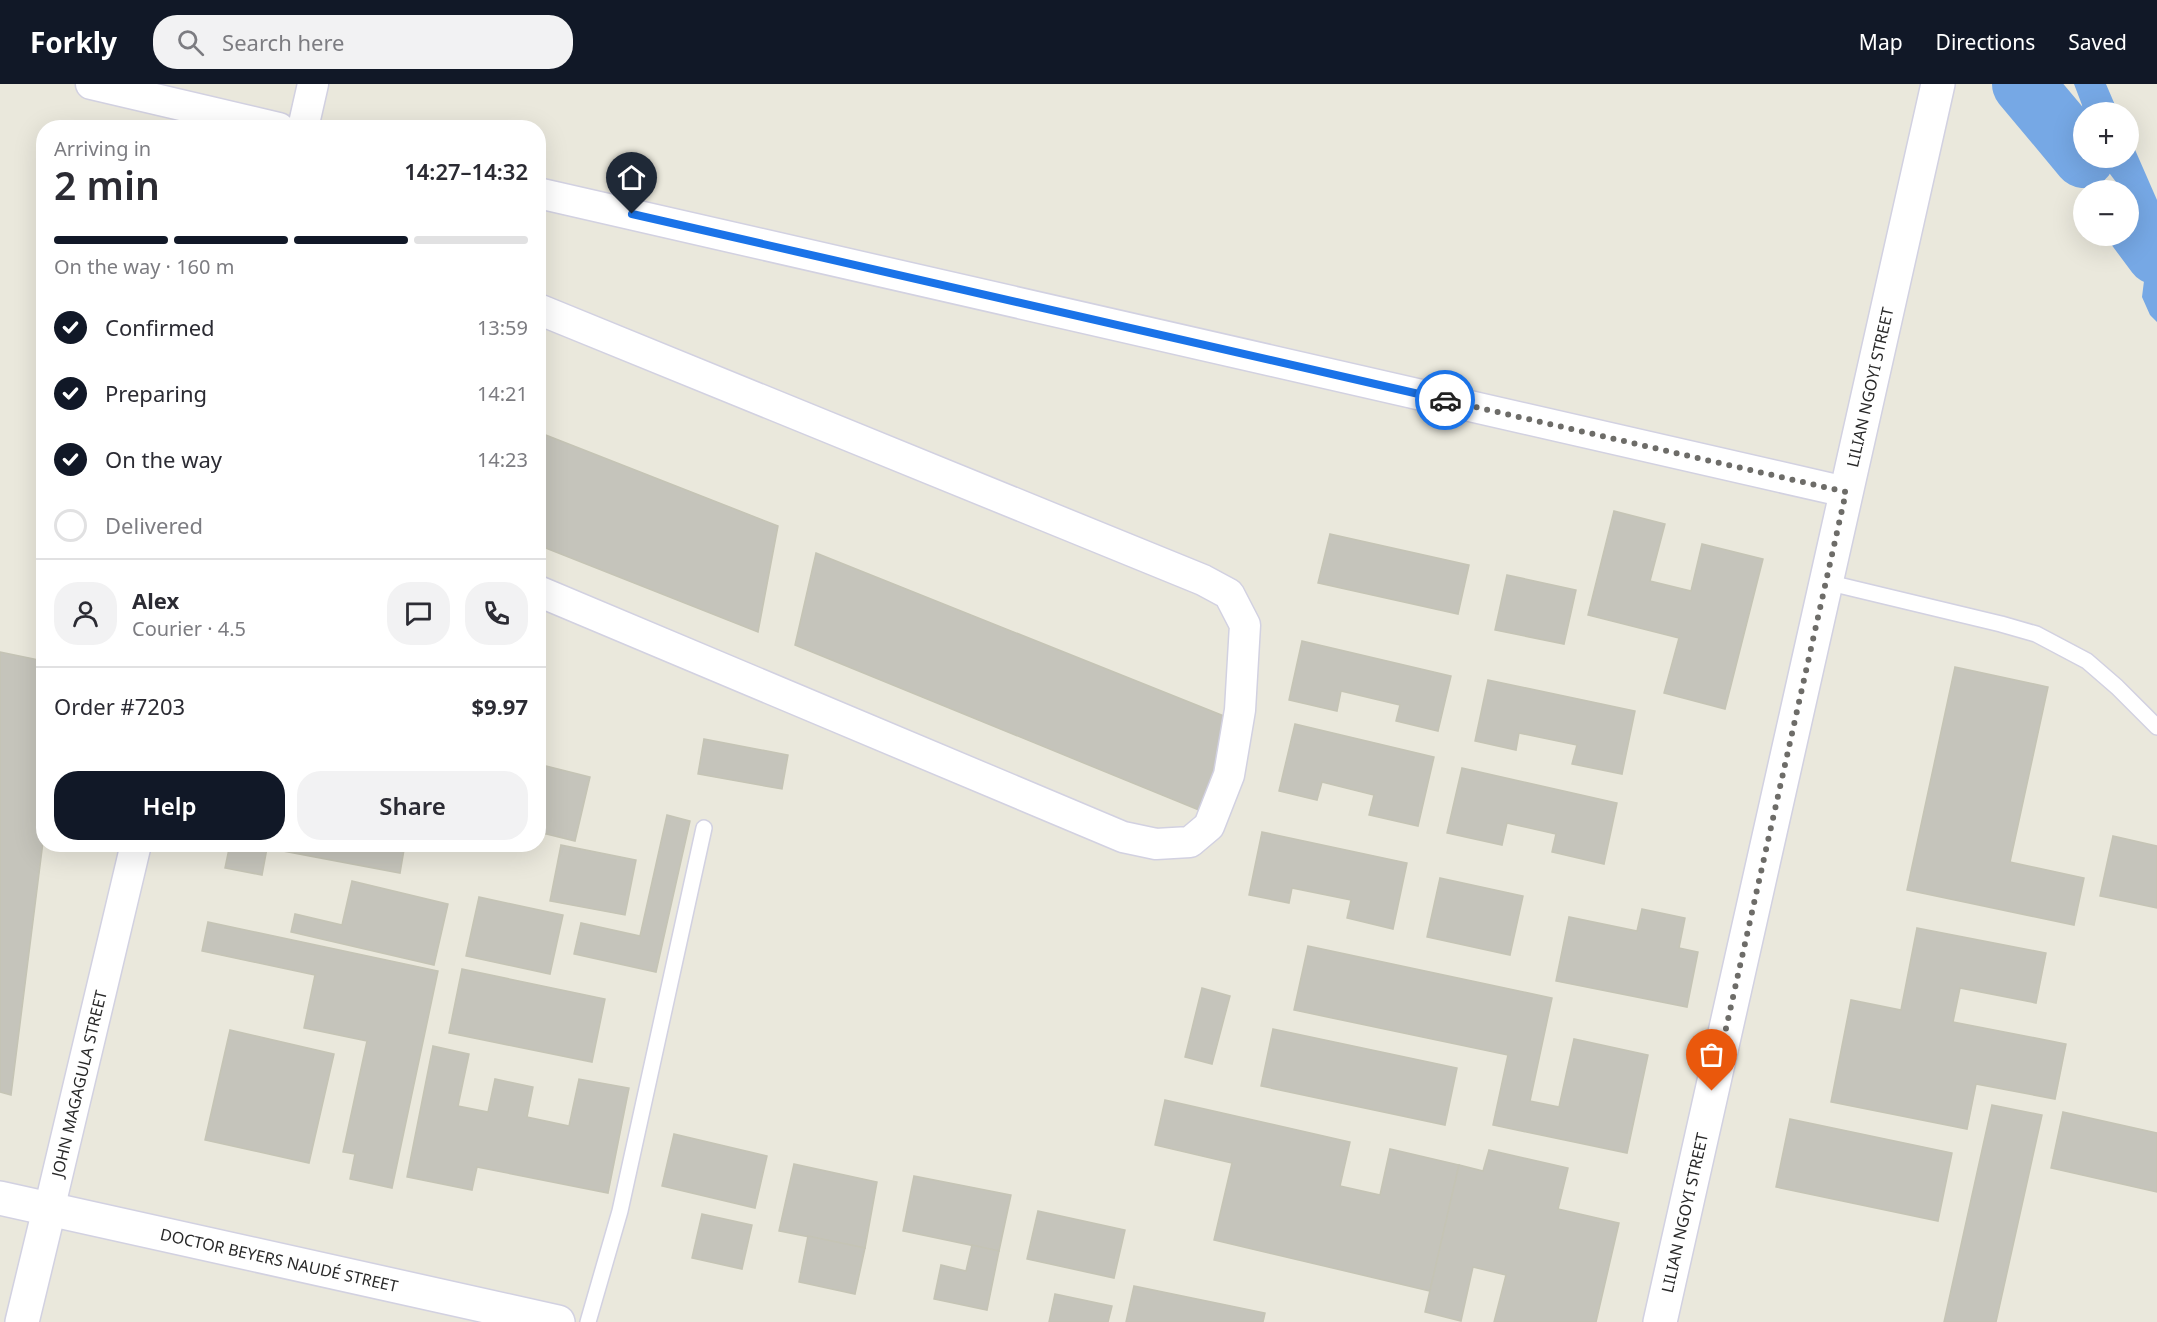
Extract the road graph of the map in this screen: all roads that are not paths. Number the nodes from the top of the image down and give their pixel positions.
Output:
1 (91, 84) edge
2 (313, 84) edge
3 (1934, 97) edge
4 (245, 120) edge
5 (305, 120) edge
6 (546, 195) edge
7 (546, 312) edge
8 (1846, 492) junction
9 (1826, 582) junction
10 (546, 594) edge
11 (2157, 727) edge
12 (704, 828) dead end
13 (134, 852) edge
14 (0, 1198) edge
15 (49, 1210) junction
16 (22, 1322) edge
17 (558, 1322) edge
18 (588, 1322) edge
19 (1660, 1322) edge

1 - 4 street
2 - 5 street
3 - 8 street, LILIAN NGOYI STREET
6 - 8 street
7 - 10 street
8 - 9 street, LILIAN NGOYI STREET
9 - 11 lane
9 - 19 street, LILIAN NGOYI STREET
12 - 18 lane
13 - 15 street, JOHN MAGAGULA STREET
14 - 15 street, DOCTOR BEYERS NAUDÉ STREET
15 - 16 street, JOHN MAGAGULA STREET
15 - 17 street, DOCTOR BEYERS NAUDÉ STREET

